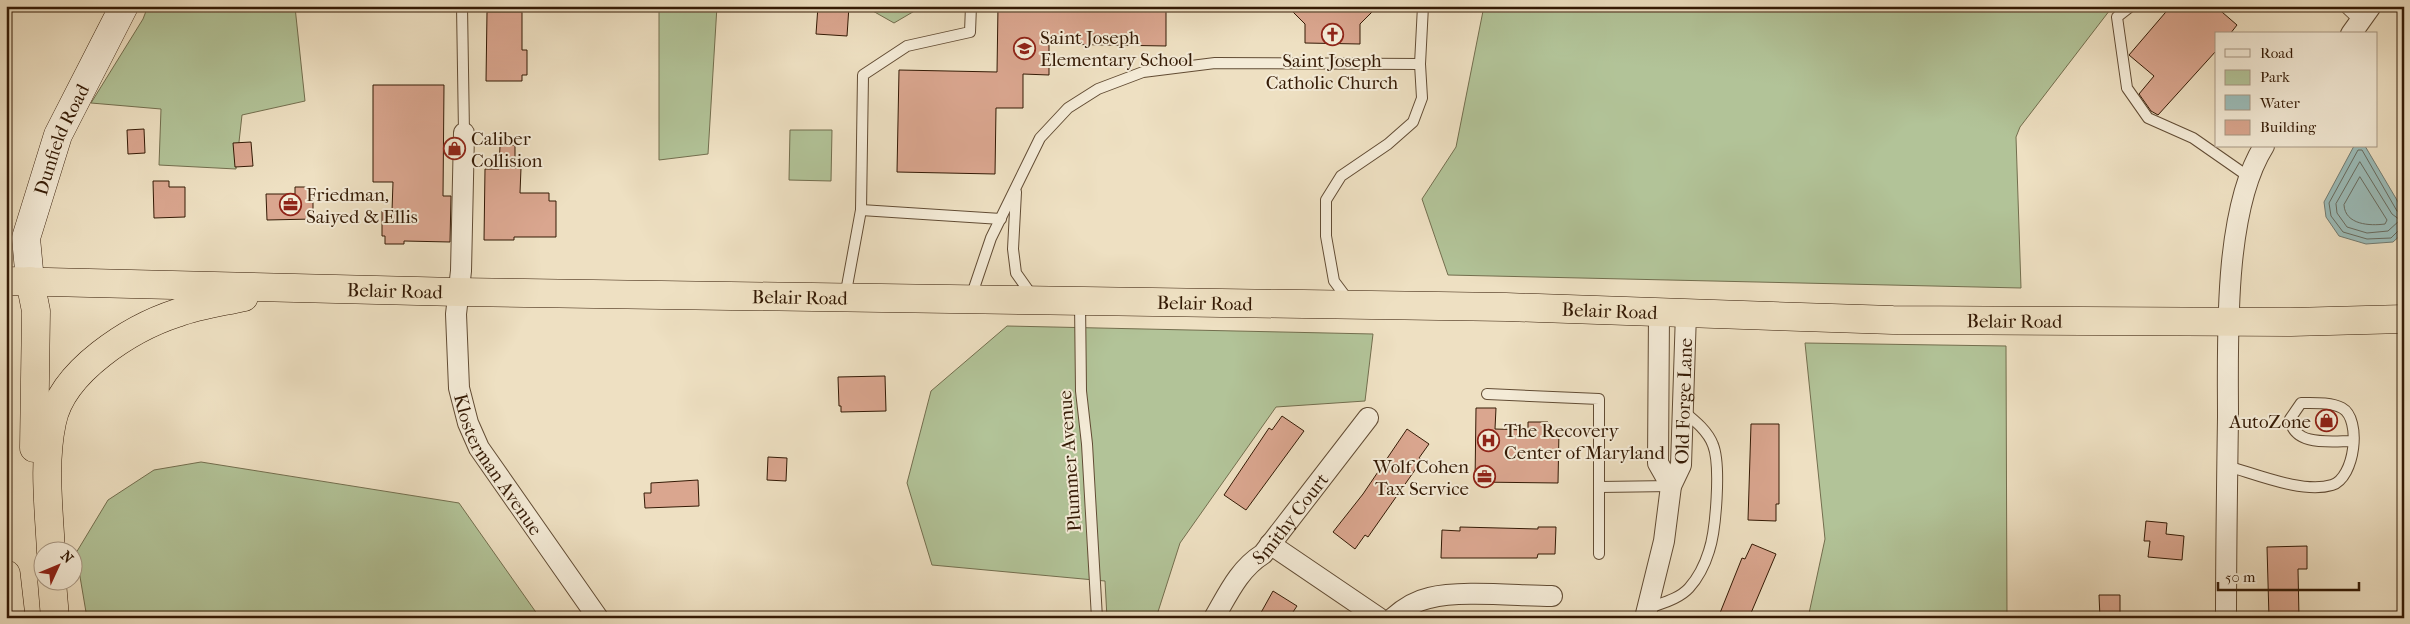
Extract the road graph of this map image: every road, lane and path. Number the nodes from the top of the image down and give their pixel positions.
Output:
1 (124, 6) edge
2 (462, 6) edge
3 (971, 6) edge
4 (1423, 6) edge
5 (2131, 6) edge
6 (2344, 6) edge
7 (2361, 21) edge
8 (1420, 64) junction
9 (464, 133) joint
10 (2263, 148) edge
11 (2249, 177) junction
12 (1017, 188) junction
13 (861, 210) junction
14 (1001, 219) junction
15 (18, 281) edge
16 (293, 287) junction
17 (458, 292) junction
18 (845, 298) junction
19 (970, 299) junction
20 (1034, 300) junction
21 (1080, 301) junction
22 (1353, 306) junction
23 (1659, 312) junction
24 (1686, 313) junction
25 (2404, 319) edge
26 (2228, 320) junction
27 (1487, 394) dead end
28 (1682, 410) junction
29 (1368, 418) dead end
30 (2353, 441) junction
31 (2227, 466) junction
32 (1672, 486) junction
33 (1600, 487) junction
34 (43, 542) edge
35 (51, 542) edge
36 (1270, 544) junction
37 (1599, 554) dead end
38 (6, 574) edge
39 (1552, 596) dead end
40 (1647, 613) edge
41 (11, 618) edge
42 (598, 618) edge
43 (1097, 618) edge
44 (1214, 618) edge
45 (1379, 618) edge
46 (1393, 618) edge
47 (2226, 618) edge

1 - 15 street, Dunfield Road
2 - 9 lane
3 - 13 lane
4 - 8 lane
5 - 11 lane
6 - 7 lane
8 - 12 lane
8 - 22 lane
9 - 17 street, Klosterman Avenue
10 - 11 street
11 - 26 street
12 - 14 lane
12 - 20 lane
13 - 14 lane
13 - 18 lane
14 - 19 lane
15 - 16 highway, Belair Road
15 - 34 highway
16 - 17 highway, Belair Road
16 - 35 highway
17 - 18 highway, Belair Road
17 - 42 street, Klosterman Avenue
18 - 19 highway, Belair Road
19 - 20 highway, Belair Road
20 - 21 highway, Belair Road
21 - 22 highway, Belair Road
21 - 43 lane, Plummer Avenue
22 - 23 highway, Belair Road
23 - 24 highway, Belair Road
23 - 32 street, Old Forge Lane
24 - 26 highway, Belair Road
24 - 28 street, Old Forge Lane
25 - 26 highway, Belair Road
26 - 31 street
27 - 33 lane
28 - 32 street, Old Forge Lane
28 - 40 lane
29 - 36 street, Smithy Court
30 - 30 lane
30 - 31 lane
31 - 47 street
32 - 33 lane
32 - 40 street, Old Forge Lane
33 - 37 lane
36 - 44 street, Smithy Court
36 - 45 street
38 - 41 highway
39 - 46 street

